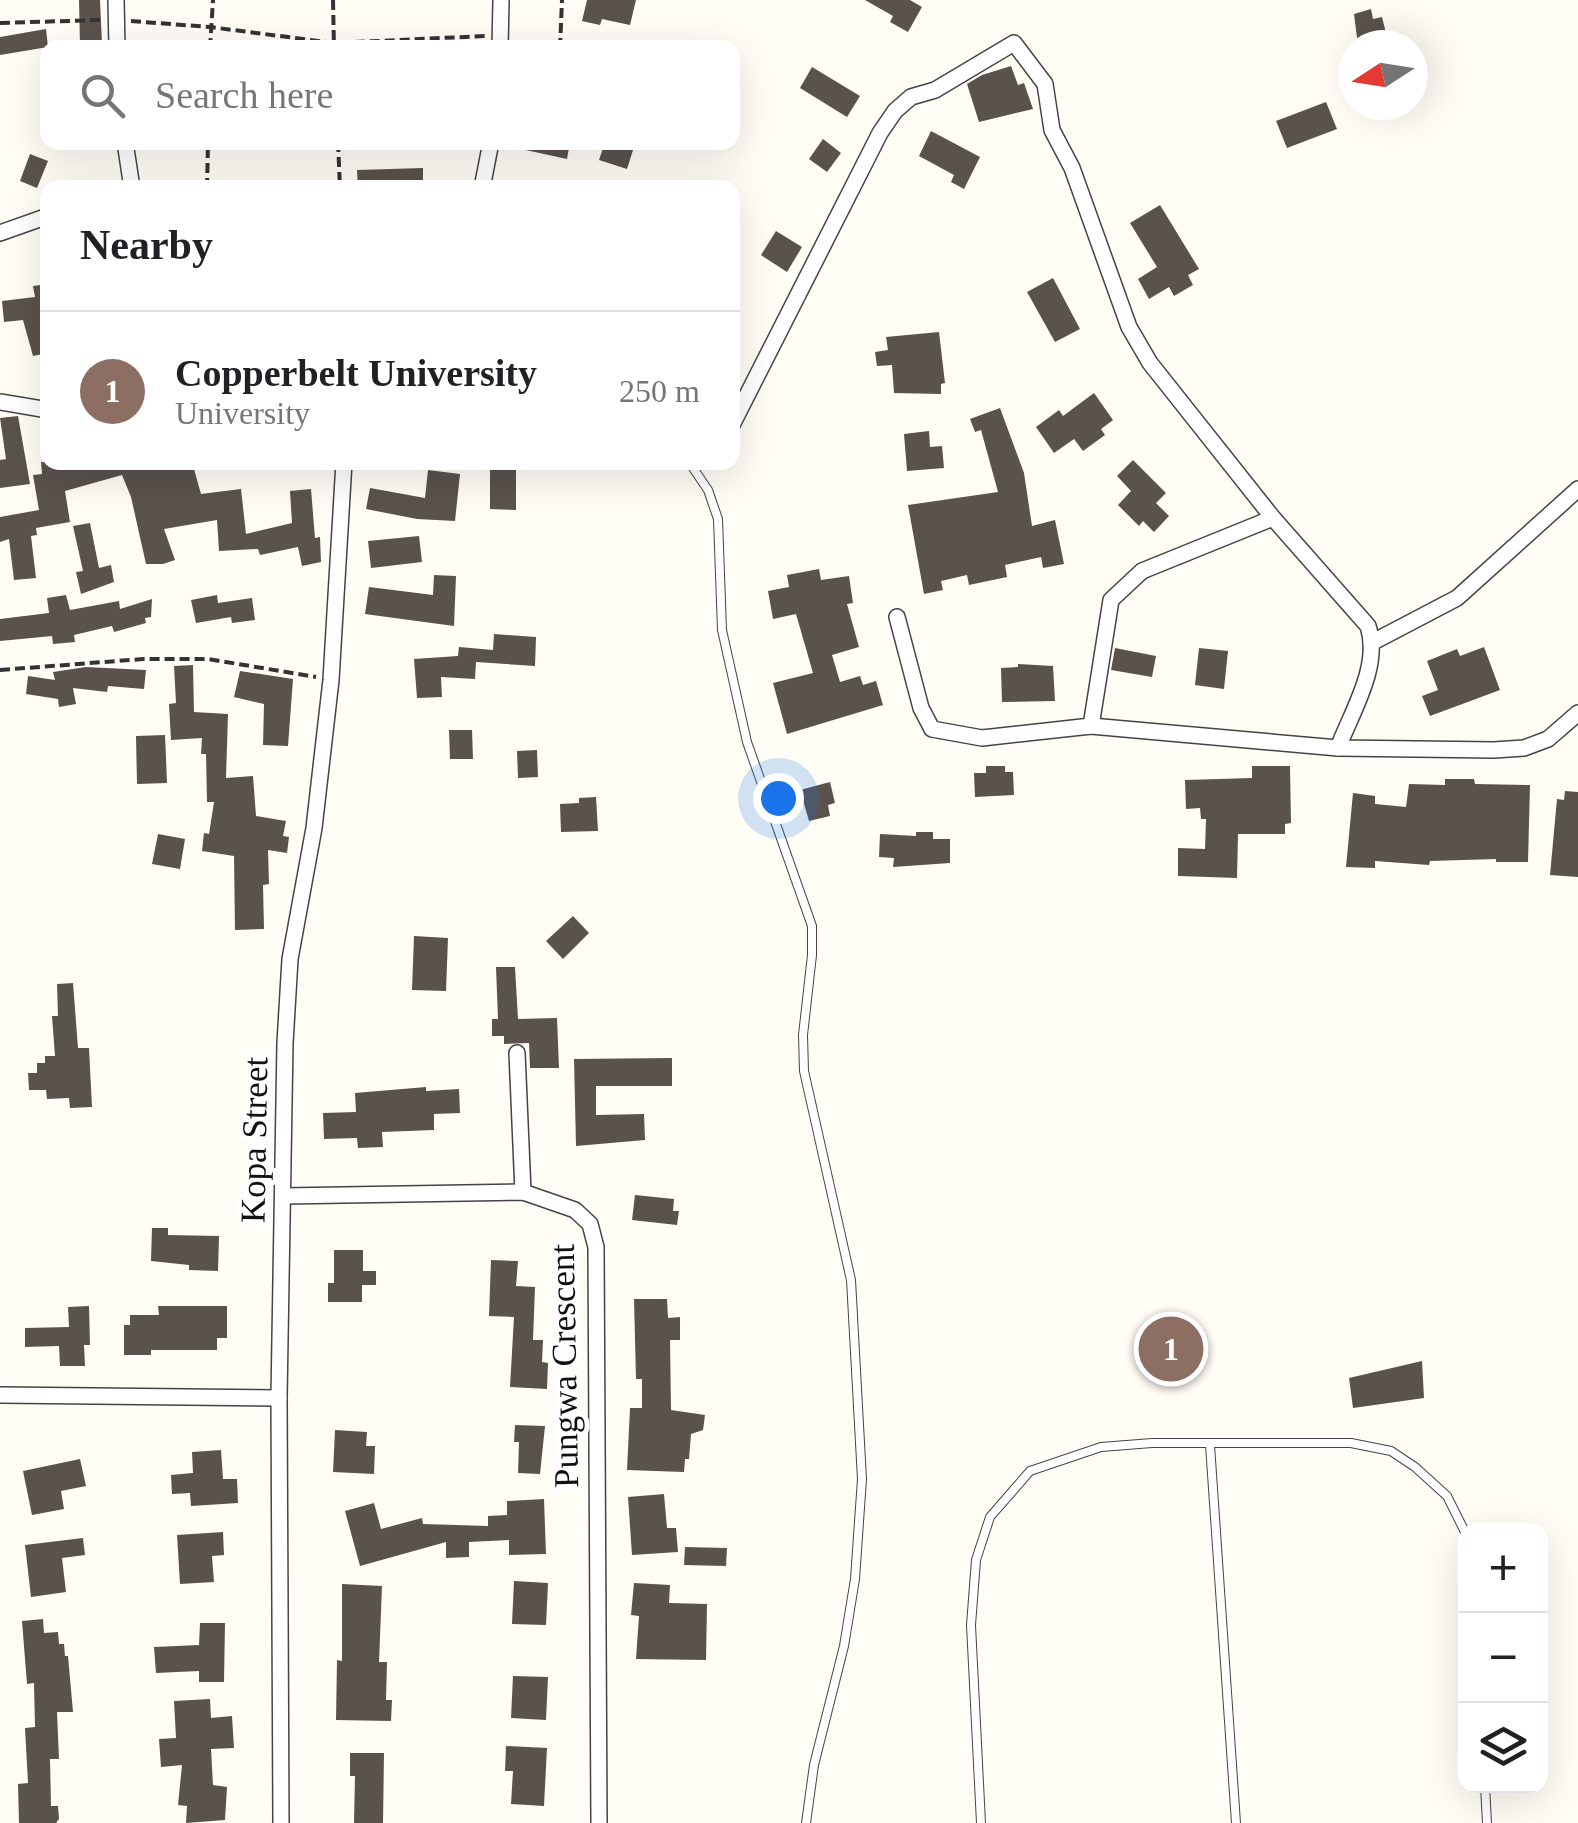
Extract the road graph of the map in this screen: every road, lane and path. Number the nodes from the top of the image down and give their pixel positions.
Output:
1 (116, 0) edge
2 (213, 0) edge
3 (334, 0) edge
4 (501, 0) edge
5 (562, 0) edge
6 (116, 19) junction
7 (0, 23) edge
8 (210, 27) junction
9 (117, 40) edge
10 (210, 40) edge
11 (300, 40) edge
12 (334, 40) edge
13 (500, 40) edge
14 (560, 40) edge
15 (126, 150) edge
16 (208, 150) edge
17 (338, 150) edge
18 (489, 150) edge
19 (131, 180) edge
20 (207, 180) edge
21 (340, 180) edge
22 (484, 180) edge
23 (40, 219) edge
24 (0, 234) edge
25 (0, 402) edge
26 (40, 409) edge
27 (740, 409) edge
28 (344, 470) edge
29 (694, 470) edge
30 (1578, 490) edge
31 (1273, 518) junction
32 (897, 617) dead end
33 (1374, 642) junction
34 (0, 670) edge
35 (331, 680) junction
36 (1578, 713) edge
37 (1091, 726) junction
38 (1338, 748) junction
39 (516, 1053) dead end
40 (523, 1192) junction
41 (283, 1196) junction
42 (0, 1395) edge
43 (279, 1398) junction
44 (1210, 1445) junction
45 (1460, 1523) edge
46 (1485, 1793) edge
47 (282, 1823) edge
48 (599, 1823) edge
49 (806, 1823) edge
50 (981, 1823) edge
51 (1236, 1823) edge
52 (1487, 1823) edge

1 - 6 street
2 - 8 path
3 - 12 path
4 - 13 street
5 - 14 path
6 - 7 path
6 - 8 path
6 - 9 street
8 - 10 path
8 - 11 path
15 - 19 street
16 - 20 path
17 - 21 path
18 - 22 street
23 - 24 street
25 - 26 street
27 - 31 street
28 - 35 street, Kopa Street
29 - 49 lane
30 - 33 street
31 - 33 street
31 - 37 street
32 - 37 street
33 - 38 street
34 - 35 path
35 - 41 street, Kopa Street
36 - 38 street
37 - 38 street
39 - 40 street
40 - 41 street, Pungwa Crescent
40 - 48 street, Pungwa Crescent
41 - 43 street, Kopa Street
42 - 43 street
43 - 47 street, Kopa Street
44 - 45 lane
44 - 50 lane
44 - 51 lane
46 - 52 lane

